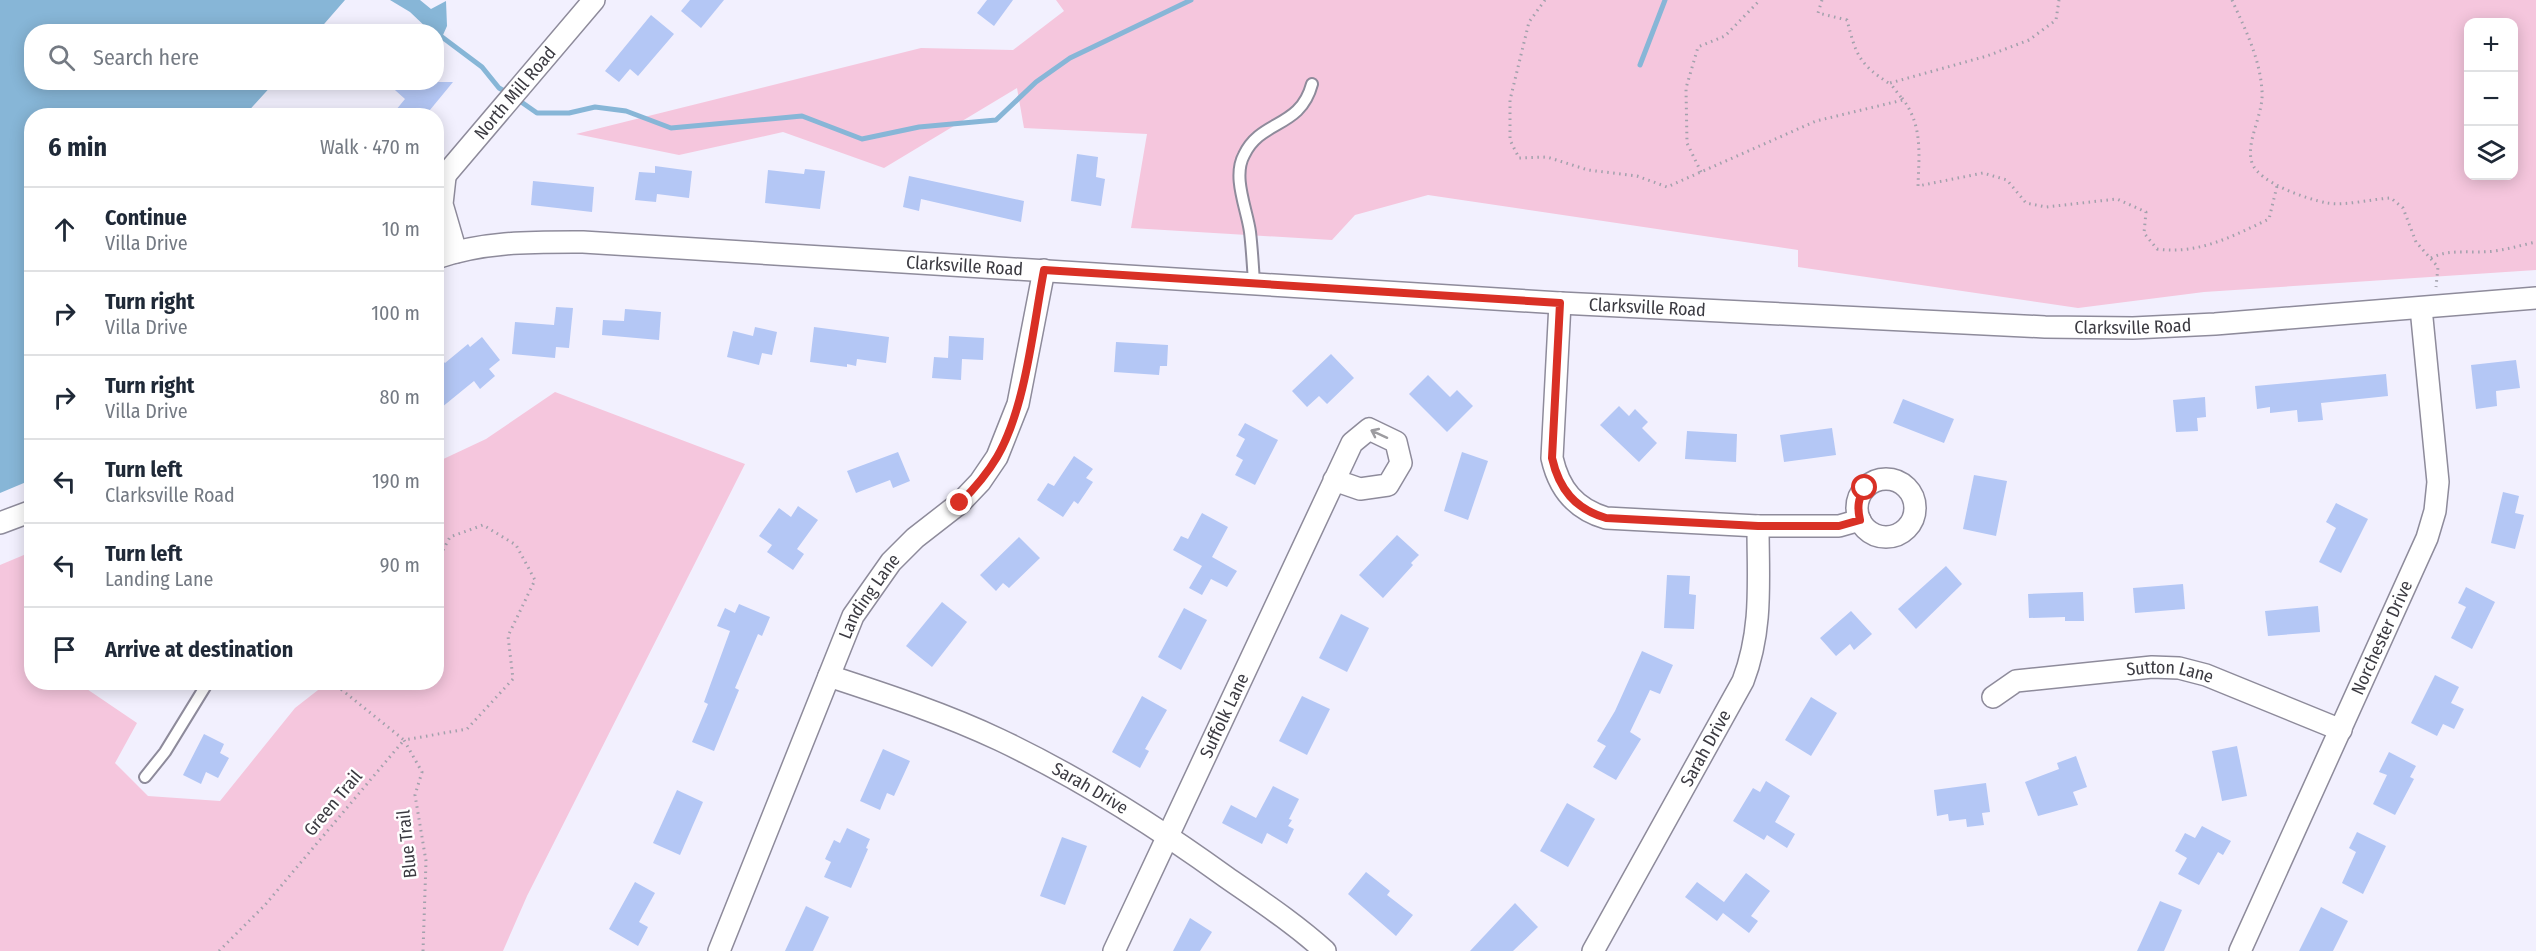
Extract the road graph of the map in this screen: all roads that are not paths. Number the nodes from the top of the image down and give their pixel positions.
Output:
1 (594, 0) edge
2 (1312, 84) dead end
3 (444, 178) edge
4 (444, 230) edge
5 (446, 255) edge
6 (1044, 270) junction
7 (1254, 283) junction
8 (2536, 298) edge
9 (1560, 303) junction
10 (2421, 308) junction
11 (1334, 480) junction
12 (24, 514) edge
13 (1860, 520) dead end
14 (0, 523) edge
15 (1758, 526) junction
16 (829, 676) junction
17 (203, 690) edge
18 (1993, 697) dead end
19 (2341, 730) junction
20 (145, 777) dead end
21 (1167, 834) junction
22 (719, 951) edge
23 (1114, 951) edge
24 (1324, 951) edge
25 (1593, 951) edge
26 (2240, 951) edge

1 - 3 street, North Mill Road
2 - 7 lane
4 - 5 street
5 - 6 street, Clarksville Road
6 - 7 street, Clarksville Road
6 - 16 street, Landing Lane
7 - 9 street, Clarksville Road
8 - 10 street, Clarksville Road
9 - 10 street, Clarksville Road
9 - 15 street
10 - 19 street, Norchester Drive
11 -> 11 street, Suffolk Lane
11 - 21 street, Suffolk Lane
12 - 14 street
13 - 15 street
15 - 25 street, Sarah Drive
16 - 21 street, Sarah Drive
16 - 22 street, Landing Lane
17 - 20 lane
18 - 19 street, Sutton Lane
19 - 26 street, Norchester Drive
21 - 23 street, Suffolk Lane
21 - 24 street, Sarah Drive

